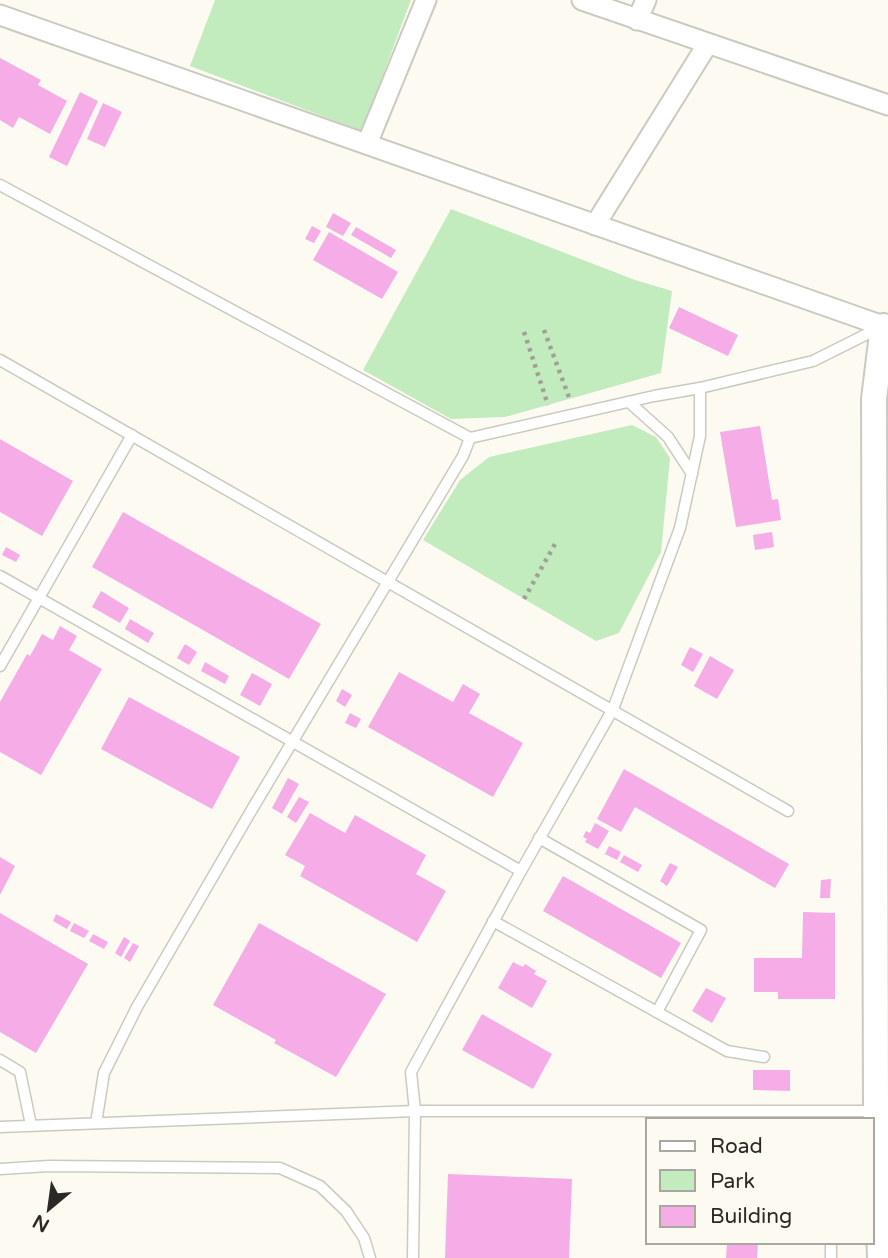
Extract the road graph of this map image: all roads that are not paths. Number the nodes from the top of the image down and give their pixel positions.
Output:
1 (426, 0) edge
2 (582, 0) edge
3 (646, 0) edge
4 (7, 11) edge
5 (637, 20) junction
6 (707, 45) junction
7 (888, 105) edge
8 (367, 144) junction
9 (0, 185) edge
10 (595, 225) junction
11 (884, 321) edge
12 (884, 356) edge
13 (0, 360) edge
14 (700, 388) junction
15 (629, 401) junction
16 (132, 435) junction
17 (470, 438) junction
18 (692, 474) junction
19 (0, 576) edge
20 (388, 583) junction
21 (38, 599) junction
22 (0, 666) edge
23 (613, 709) junction
24 (292, 744) junction
25 (789, 811) dead end
26 (539, 838) junction
27 (521, 871) junction
28 (493, 921) junction
29 (882, 921) edge
30 (657, 1012) junction
31 (764, 1057) dead end
32 (0, 1060) edge
33 (415, 1111) junction
34 (876, 1111) junction
35 (826, 1115) edge
36 (96, 1124) junction
37 (31, 1125) junction
38 (0, 1127) edge
39 (0, 1169) edge
40 (370, 1258) edge
41 (413, 1258) edge
42 (880, 1258) edge

1 - 8 street
2 - 5 street
3 - 5 street
4 - 8 street
5 - 6 street
6 - 7 street
6 - 10 street
8 - 10 street
9 - 17 lane
10 - 11 street
11 - 12 street
11 - 14 lane
12 - 29 street
13 - 16 lane
14 - 15 lane
14 - 18 lane
15 - 17 lane
15 - 18 lane
16 - 20 lane
16 - 21 lane
17 - 20 lane
18 - 23 lane
19 - 21 lane
20 - 23 lane
20 - 24 lane
21 - 22 lane
21 - 24 lane
23 - 25 lane
23 - 26 lane
24 - 27 lane
24 - 36 lane
26 - 27 lane
26 - 30 lane
27 - 28 lane
28 - 30 lane
28 - 33 lane
29 - 34 street
30 - 31 lane
32 - 37 lane
33 - 35 lane
33 - 36 lane
33 - 41 lane
34 - 35 lane
34 - 42 street
36 - 37 lane
37 - 38 lane
39 - 40 lane

